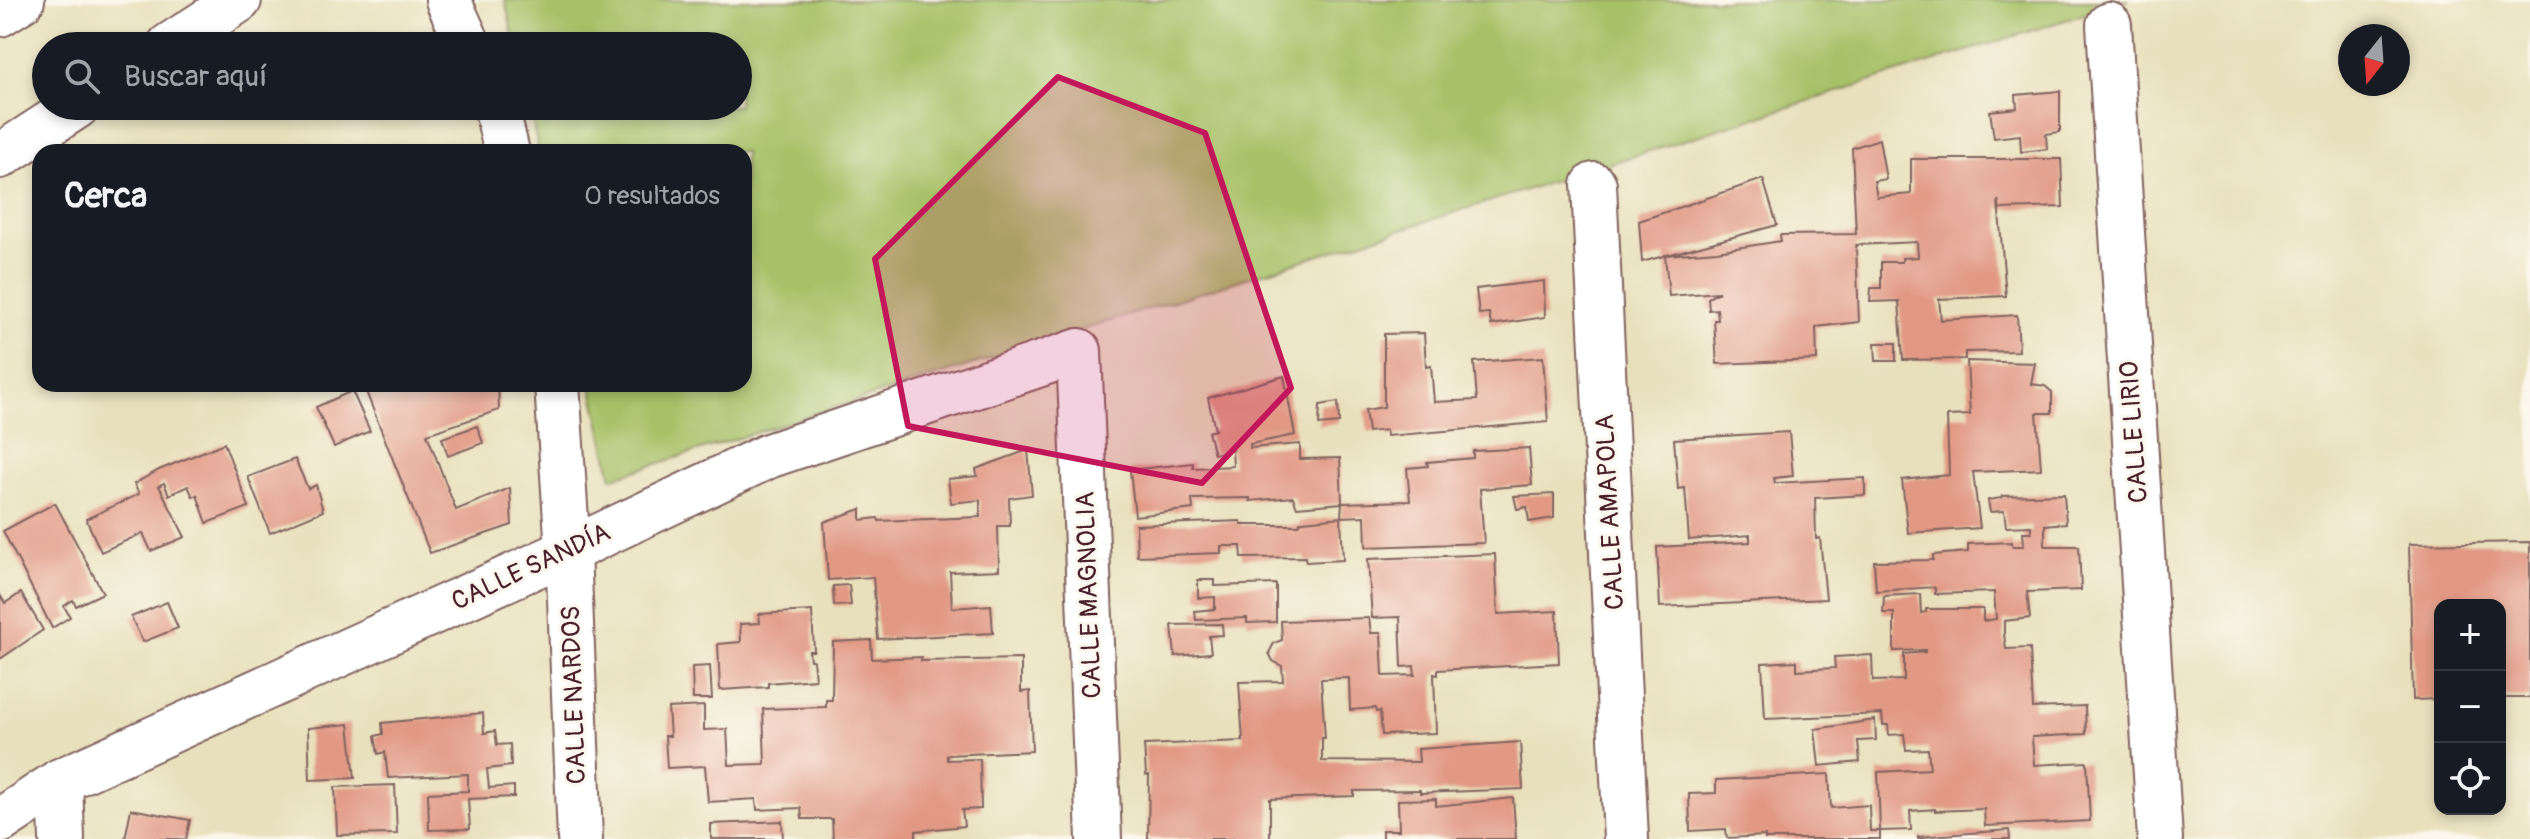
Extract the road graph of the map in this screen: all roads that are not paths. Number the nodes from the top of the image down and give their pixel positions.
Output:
1 (22, 0) edge
2 (239, 0) edge
3 (448, 0) edge
4 (0, 14) edge
5 (2109, 25) dead end
6 (190, 32) edge
7 (463, 32) edge
8 (55, 120) edge
9 (499, 120) edge
10 (505, 144) edge
11 (0, 156) edge
12 (1594, 185) dead end
13 (1079, 351) joint
14 (558, 392) edge
15 (568, 551) junction
16 (60, 781) junction
17 (0, 821) edge
18 (62, 839) edge
19 (580, 839) edge
20 (1099, 839) edge
21 (1626, 839) edge
22 (2160, 839) edge

1 - 4 street
2 - 6 street
3 - 7 street
5 - 22 street, CALLE LIRIO
8 - 11 street
9 - 10 street
12 - 21 street, CALLE AMAPOLA
13 - 15 street, CALLE SANDÍA
13 - 20 street, CALLE MAGNOLIA
14 - 15 street, CALLE NARDOS
15 - 16 street, CALLE SANDÍA
15 - 19 street, CALLE NARDOS
16 - 17 street, CALLE SANDÍA
16 - 18 street

